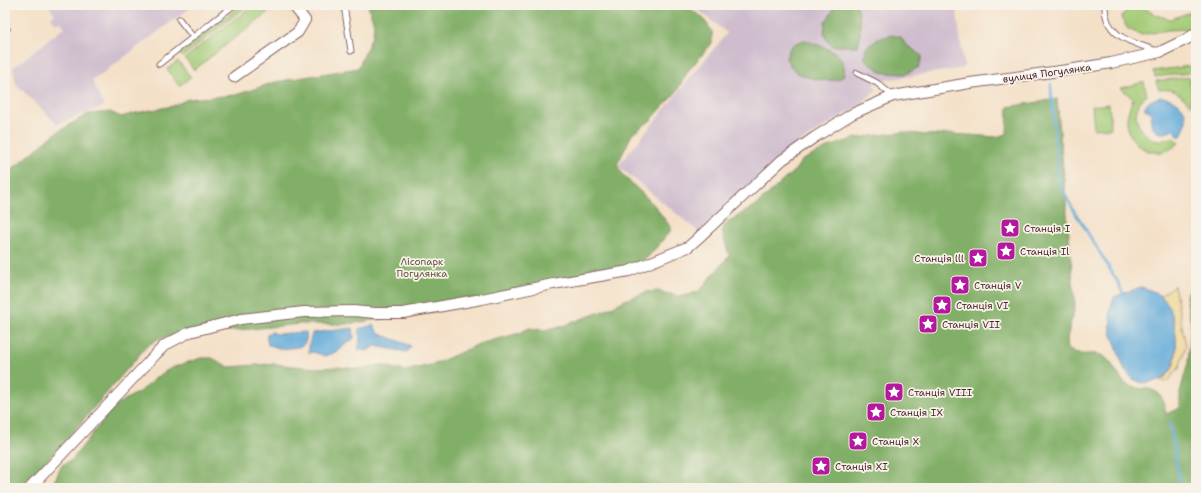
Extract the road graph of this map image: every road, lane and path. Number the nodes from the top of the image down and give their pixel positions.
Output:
1 (234, 5) edge
2 (292, 5) edge
3 (344, 5) edge
4 (1105, 5) edge
5 (179, 19) dead end
6 (1196, 33) edge
7 (193, 37) junction
8 (351, 51) dead end
9 (1160, 52) junction
10 (159, 64) dead end
11 (856, 73) dead end
12 (234, 77) dead end
13 (893, 96) junction
14 (30, 488) edge

1 - 7 lane
2 - 12 street
3 - 8 lane
4 - 9 lane
5 - 7 lane
6 - 9 street, вулиця Погулянка
7 - 10 lane
9 - 13 street, вулиця Погулянка
11 - 13 lane
13 - 14 street, вулиця Погулянка

